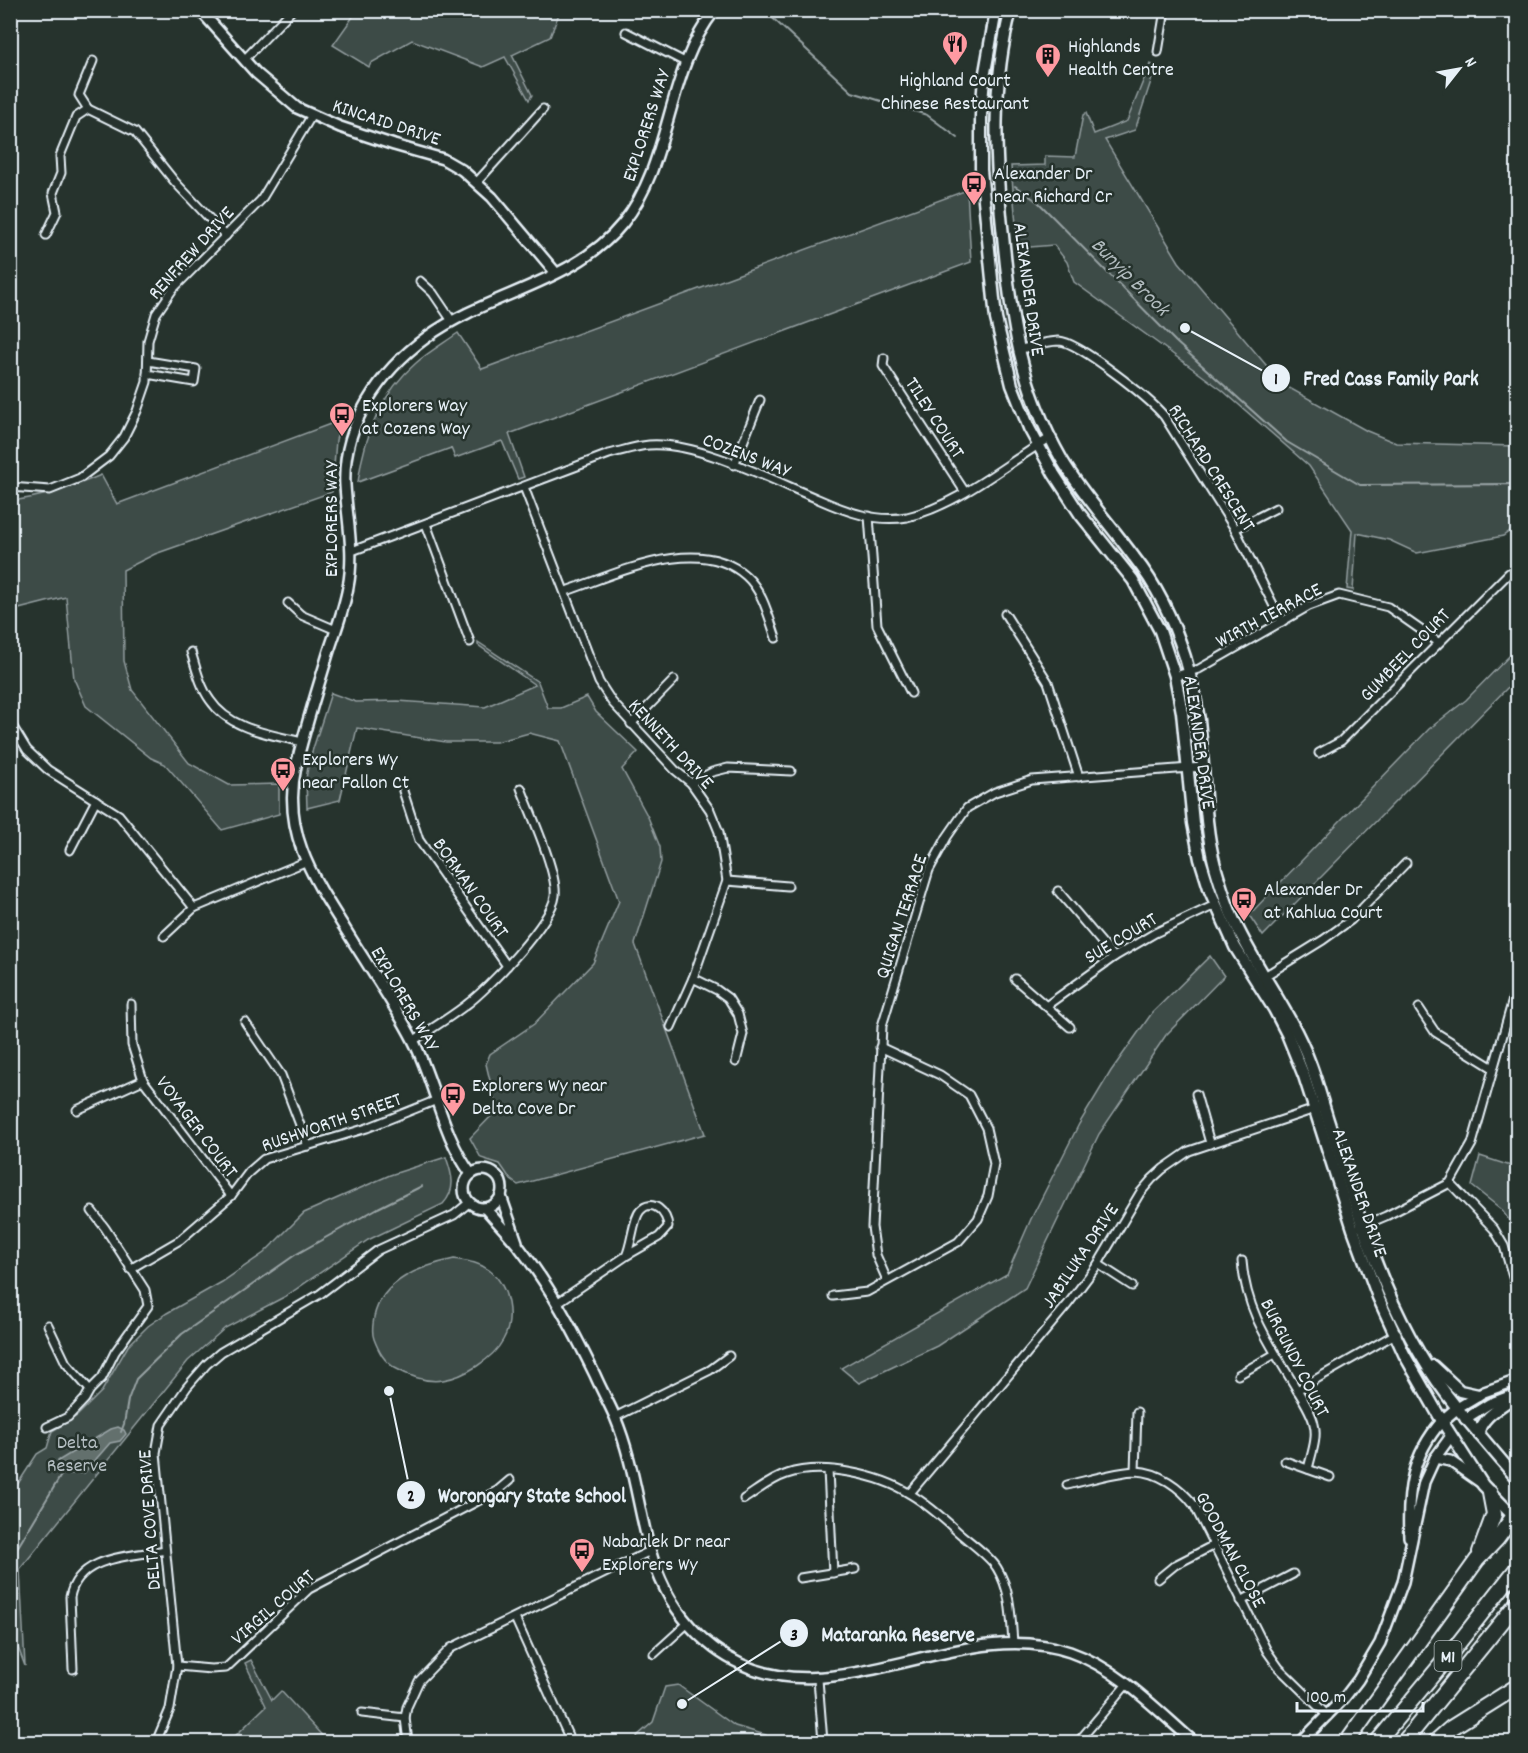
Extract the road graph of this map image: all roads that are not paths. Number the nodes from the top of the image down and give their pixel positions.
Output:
1 (200, 10) edge
2 (292, 10) edge
3 (715, 10) edge
4 (996, 10) edge
5 (1011, 10) edge
6 (1165, 10) edge
7 (626, 32) dead end
8 (1158, 52) dead end
9 (244, 60) junction
10 (93, 61) dead end
11 (685, 62) junction
12 (88, 109) junction
13 (543, 109) dead end
14 (312, 115) junction
15 (477, 182) junction
16 (46, 235) dead end
17 (226, 236) junction
18 (556, 273) junction
19 (420, 281) dead end
20 (452, 321) junction
21 (1018, 350) junction
22 (884, 358) dead end
23 (148, 361) junction
24 (147, 374) junction
25 (760, 400) dead end
26 (1050, 438) junction
27 (1038, 445) junction
28 (734, 465) junction
29 (10, 487) edge
30 (525, 487) junction
31 (965, 492) junction
32 (1276, 508) dead end
33 (869, 516) junction
34 (426, 524) junction
35 (1235, 529) junction
36 (352, 551) junction
37 (1509, 573) dead end
38 (566, 591) junction
39 (288, 603) dead end
40 (1005, 614) dead end
41 (1282, 622) junction
42 (336, 630) junction
43 (776, 638) dead end
44 (470, 642) dead end
45 (1438, 642) junction
46 (191, 652) dead end
47 (1189, 672) junction
48 (1175, 676) junction
49 (674, 680) dead end
50 (911, 693) dead end
51 (10, 723) edge
52 (631, 723) junction
53 (302, 742) junction
54 (1319, 753) dead end
55 (1203, 767) junction
56 (1188, 769) junction
57 (791, 771) dead end
58 (1079, 777) junction
59 (691, 783) junction
60 (521, 788) dead end
61 (403, 791) dead end
62 (96, 800) junction
63 (70, 850) dead end
64 (305, 862) junction
65 (1406, 863) dead end
66 (727, 881) junction
67 (788, 886) dead end
68 (1058, 891) dead end
69 (1215, 904) junction
70 (194, 909) junction
71 (164, 936) dead end
72 (1114, 957) junction
73 (507, 966) junction
74 (1518, 973) edge
75 (693, 978) junction
76 (1015, 979) dead end
77 (1261, 979) junction
78 (131, 1004) dead end
79 (1046, 1006) junction
80 (1419, 1008) dead end
81 (245, 1022) dead end
82 (671, 1027) dead end
83 (1070, 1027) dead end
84 (413, 1041) junction
85 (880, 1047) junction
86 (736, 1062) dead end
87 (1493, 1068) junction
88 (143, 1080) junction
89 (1196, 1094) dead end
90 (437, 1100) junction
91 (1319, 1108) junction
92 (77, 1110) dead end
93 (1210, 1143) junction
94 (308, 1146) junction
95 (471, 1174) junction
96 (1450, 1183) junction
97 (231, 1196) junction
98 (501, 1196) junction
99 (470, 1202) junction
100 (485, 1208) junction
101 (92, 1211) dead end
102 (1358, 1228) junction
103 (519, 1247) junction
104 (626, 1257) junction
105 (1242, 1261) dead end
106 (1098, 1264) junction
107 (130, 1269) junction
108 (887, 1280) junction
109 (1132, 1286) dead end
110 (1517, 1291) edge
111 (833, 1296) dead end
112 (557, 1303) junction
113 (48, 1325) dead end
114 (1402, 1334) junction
115 (1275, 1354) junction
116 (729, 1356) dead end
117 (1238, 1375) dead end
118 (1518, 1380) edge
119 (90, 1390) junction
120 (1298, 1390) junction
121 (1518, 1394) edge
122 (1478, 1395) junction
123 (1457, 1408) junction
124 (1137, 1412) dead end
125 (615, 1417) junction
126 (1466, 1419) junction
127 (1442, 1421) junction
128 (47, 1427) dead end
129 (1479, 1435) junction
130 (1451, 1436) junction
131 (1436, 1458) junction
132 (1285, 1461) dead end
133 (1308, 1469) junction
134 (828, 1470) junction
135 (1135, 1471) junction
136 (1330, 1477) dead end
137 (510, 1480) dead end
138 (1518, 1480) edge
139 (1067, 1485) dead end
140 (1486, 1489) junction
141 (910, 1493) junction
142 (744, 1499) dead end
143 (1516, 1516) edge
144 (1214, 1545) junction
145 (1409, 1548) junction
146 (165, 1550) junction
147 (650, 1551) junction
148 (1478, 1560) junction
149 (1518, 1567) edge
150 (855, 1569) dead end
151 (833, 1572) junction
152 (1293, 1574) dead end
153 (800, 1578) dead end
154 (1158, 1579) dead end
155 (1241, 1601) junction
156 (1518, 1602) edge
157 (515, 1618) junction
158 (687, 1624) junction
159 (1013, 1643) junction
160 (654, 1654) dead end
161 (177, 1666) junction
162 (73, 1669) dead end
163 (818, 1679) junction
164 (1127, 1684) junction
165 (1518, 1686) edge
166 (363, 1713) dead end
167 (1328, 1716) junction
168 (405, 1718) junction
169 (156, 1743) edge
170 (408, 1743) edge
171 (571, 1743) edge
172 (823, 1743) edge
173 (1078, 1743) edge
174 (1194, 1743) edge
175 (1301, 1743) edge
176 (1347, 1743) edge
177 (1377, 1743) edge
178 (1404, 1743) edge
179 (1435, 1743) edge

1 - 9 street, KINCAID DRIVE
2 - 9 street
3 - 11 street, EXPLORERS WAY
4 - 27 main road, ALEXANDER DRIVE
5 - 21 main road, ALEXANDER DRIVE
6 - 8 street
7 - 11 street
9 - 14 street, KINCAID DRIVE
10 - 12 street
11 - 18 street, EXPLORERS WAY
12 - 16 street
12 - 17 street
13 - 15 street
14 - 15 street, KINCAID DRIVE
14 - 17 street, RENFREW DRIVE
15 - 18 street, KINCAID DRIVE
17 - 23 street, RENFREW DRIVE
18 - 20 street, EXPLORERS WAY
19 - 20 street
20 - 36 street, EXPLORERS WAY
21 - 26 main road, ALEXANDER DRIVE
21 - 35 street, RICHARD CRESCENT
22 - 31 street, TILEY COURT
23 - 24 street, RENFREW DRIVE
23 - 24 street
24 - 29 street, RENFREW DRIVE
25 - 28 street
26 - 27 street, COZENS WAY
26 - 47 main road, ALEXANDER DRIVE
27 - 31 street, COZENS WAY
27 - 48 main road, ALEXANDER DRIVE
28 - 30 street, COZENS WAY
28 - 33 street, COZENS WAY
30 - 34 street, COZENS WAY
30 - 38 street, KENNETH DRIVE
31 - 33 street, COZENS WAY
32 - 35 street
33 - 50 street
34 - 36 street, COZENS WAY
34 - 44 street
35 - 41 street, RICHARD CRESCENT
36 - 42 street, EXPLORERS WAY
37 - 45 street, GUMBEEL COURT
38 - 43 street
38 - 52 street, KENNETH DRIVE
39 - 42 street
40 - 58 street
41 - 45 street, WIRTH TERRACE
41 - 47 street, WIRTH TERRACE
42 - 53 street, EXPLORERS WAY
45 - 54 street, GUMBEEL COURT
46 - 53 street
47 - 48 street, WIRTH TERRACE
47 - 55 main road, ALEXANDER DRIVE
48 - 56 main road, ALEXANDER DRIVE
49 - 52 street
51 - 62 street
52 - 59 street, KENNETH DRIVE
53 - 64 street, EXPLORERS WAY
55 - 56 street, QUIGAN TERRACE
55 - 77 main road, ALEXANDER DRIVE
56 - 58 street, QUIGAN TERRACE
56 - 69 main road, ALEXANDER DRIVE
57 - 59 street
58 - 85 street, QUIGAN TERRACE
59 - 66 street, KENNETH DRIVE
60 - 73 street
61 - 73 street, BORMAN COURT
62 - 63 street
62 - 70 street
64 - 70 street
64 - 84 street, EXPLORERS WAY
65 - 77 street
66 - 67 street
66 - 75 street, KENNETH DRIVE
68 - 72 street
69 - 72 street, SUE COURT
69 - 77 main road, ALEXANDER DRIVE
70 - 71 street
72 - 79 street, SUE COURT
73 - 84 street
74 - 87 street
75 - 82 street, KENNETH DRIVE
75 - 86 street
76 - 79 street
77 - 91 main road, ALEXANDER DRIVE
78 - 88 street, VOYAGER COURT
79 - 83 street
80 - 87 street
81 - 94 street
84 - 90 street, EXPLORERS WAY
85 - 108 street, QUIGAN TERRACE
85 - 108 street
87 - 96 street
88 - 92 street
88 - 97 street, VOYAGER COURT
89 - 93 street
90 - 94 street, RUSHWORTH STREET
90 - 95 street, EXPLORERS WAY
91 - 93 street, JABILUKA DRIVE
91 - 102 main road, ALEXANDER DRIVE
93 - 106 street, JABILUKA DRIVE
94 - 97 street, RUSHWORTH STREET
95 - 98 street
95 - 99 street
96 - 102 street
96 - 110 street
97 - 107 street, RUSHWORTH STREET
98 - 100 street
98 - 103 street
99 - 100 street
99 - 146 street, DELTA COVE DRIVE
100 - 103 street
101 - 107 street
102 - 114 main road, ALEXANDER DRIVE
103 - 112 street
104 - 104 street
104 - 112 street
105 - 115 street, BURGUNDY COURT
106 - 109 street
106 - 141 street, JABILUKA DRIVE
107 - 119 street
108 - 111 street
112 - 125 street
113 - 119 street
114 - 120 street
114 - 122 main road
114 - 123 main road, ALEXANDER DRIVE
114 - 127 main road, ALEXANDER DRIVE
115 - 117 street
115 - 120 street, BURGUNDY COURT
116 - 125 street
118 - 122 street
119 - 128 street
120 - 133 street, BURGUNDY COURT
121 - 126 street
121 - 129 street
122 - 123 street
123 - 126 main road, ALEXANDER DRIVE
123 - 127 main road
124 - 135 street
125 - 147 street
126 - 129 main road, ALEXANDER DRIVE
126 - 130 main road
127 - 130 main road, ALEXANDER DRIVE
127 - 145 street
129 - 138 main road, ALEXANDER DRIVE
130 - 131 street
130 - 140 main road, ALEXANDER DRIVE
131 - 140 street
131 - 145 street
132 - 133 street
133 - 136 street
134 - 141 street
134 - 142 street
134 - 151 street
135 - 139 street, GOODMAN CLOSE
135 - 144 street, GOODMAN CLOSE
137 - 161 street, VIRGIL COURT
140 - 143 main road, ALEXANDER DRIVE
140 - 148 highway
141 - 159 street
143 - 148 highway
144 - 154 street
144 - 155 street, GOODMAN CLOSE
145 - 167 street
146 - 161 street, DELTA COVE DRIVE
146 - 162 street
147 - 157 street
147 - 158 street
148 - 176 highway
149 - 177 highway, M1
150 - 151 street
151 - 153 street
152 - 155 street
155 - 167 street, GOODMAN CLOSE
156 - 178 highway, M1
157 - 168 street
157 - 171 street
158 - 160 street
158 - 163 street
159 - 163 street
159 - 164 street
161 - 169 street, DELTA COVE DRIVE
163 - 172 street
164 - 173 street
164 - 174 street
165 - 179 highway
166 - 168 street
167 - 175 street
168 - 170 street

